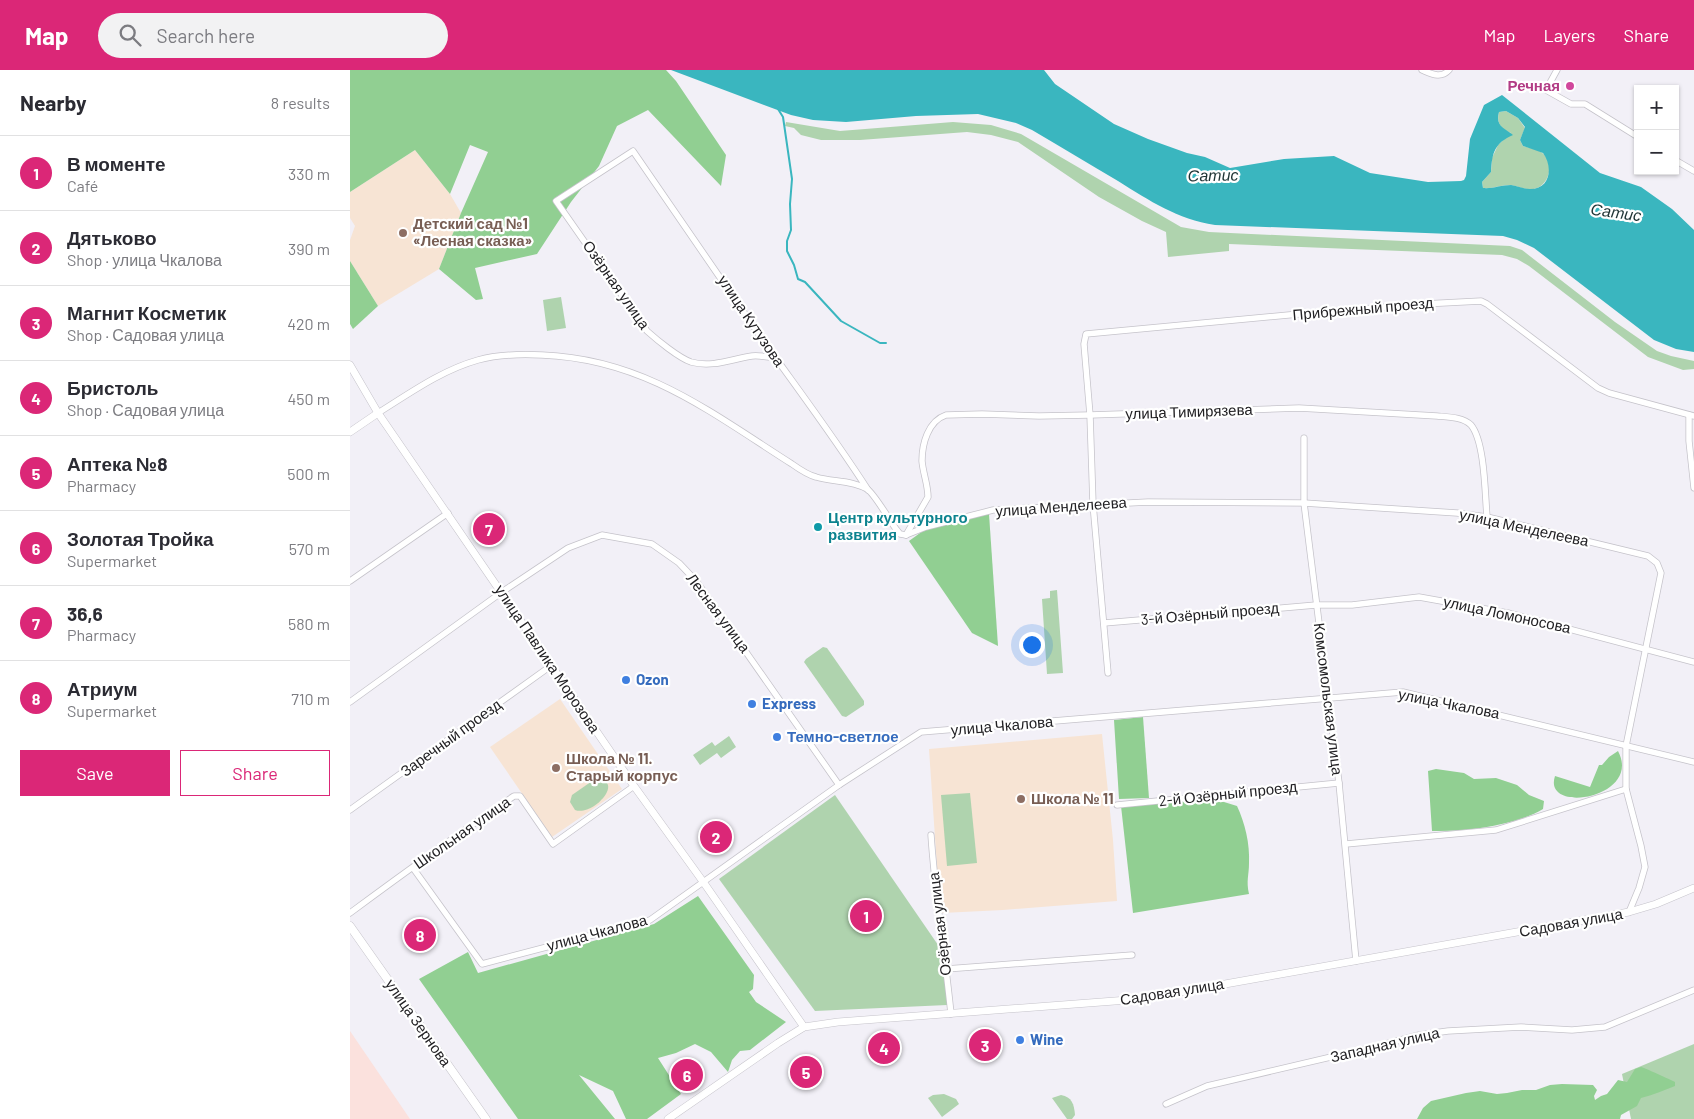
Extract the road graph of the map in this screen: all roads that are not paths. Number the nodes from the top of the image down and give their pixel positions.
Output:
1 (1422, 70) edge
2 (1449, 70) edge
3 (1557, 70) edge
4 (1634, 135) edge
5 (634, 151) joint
6 (1679, 162) edge
7 (1694, 171) edge
8 (775, 358) junction
9 (350, 365) edge
10 (378, 413) junction
11 (1090, 415) junction
12 (1692, 416) edge
13 (350, 432) edge
14 (1304, 438) dead end
15 (1694, 488) edge
16 (868, 490) junction
17 (1304, 503) junction
18 (1093, 504) junction
19 (448, 513) junction
20 (1486, 518) junction
21 (906, 535) junction
22 (350, 581) edge
23 (502, 592) junction
24 (1316, 605) junction
25 (1104, 623) junction
26 (1646, 650) junction
27 (1694, 662) edge
28 (552, 665) junction
29 (1108, 673) dead end
30 (1329, 698) junction
31 (350, 702) edge
32 (1626, 746) junction
33 (1694, 762) edge
34 (1339, 782) junction
35 (839, 785) junction
36 (634, 786) junction
37 (1626, 789) junction
38 (1117, 805) dead end
39 (350, 810) edge
40 (931, 835) dead end
41 (1346, 844) junction
42 (413, 868) junction
43 (704, 883) junction
44 (1694, 888) edge
45 (1629, 912) junction
46 (350, 913) edge
47 (350, 926) edge
48 (1132, 955) dead end
49 (1356, 961) junction
50 (946, 968) junction
51 (1694, 990) edge
52 (951, 1014) junction
53 (804, 1027) junction
54 (1166, 1104) dead end
55 (486, 1119) edge
56 (668, 1119) edge

1 - 2 street
3 - 4 street
5 - 8 street, улица Кутузова
5 - 8 street, Озёрная улица
6 - 7 street
8 - 16 street, улица Кутузова
9 - 10 street, улица Павлика Морозова
10 - 13 street
10 - 16 street
10 - 19 street, улица Павлика Морозова
11 - 12 street, Прибрежный проезд
11 - 18 street
11 - 20 street, улица Тимирязева
11 - 21 street, улица Тимирязева
12 - 15 street, Прибрежный проезд
14 - 17 street, Комсомольская улица
16 - 21 street
17 - 18 street, улица Менделеева
17 - 20 street, улица Менделеева
17 - 24 street, Комсомольская улица
18 - 21 street, улица Менделеева
18 - 25 street
19 - 22 street
19 - 23 street, улица Павлика Морозова
20 - 26 street, улица Менделеева
23 - 28 street, улица Павлика Морозова
23 - 31 street, Лесная улица
23 - 35 street, Лесная улица
24 - 25 street, 3-й Озёрный проезд
24 - 26 street, улица Ломоносова
24 - 30 street, Комсомольская улица
25 - 29 street
26 - 27 street, улица Ломоносова
26 - 32 street, улица Менделеева
28 - 36 street, улица Павлика Морозова
28 - 39 street, Заречный проезд
30 - 32 street, улица Чкалова
30 - 34 street, Комсомольская улица
30 - 35 street, улица Чкалова
32 - 33 street, улица Чкалова
32 - 37 street, улица Менделеева
34 - 38 street, 2-й Озёрный проезд
34 - 41 street, Комсомольская улица
35 - 43 street, улица Чкалова
36 - 42 street, Школьная улица
36 - 43 street, улица Павлика Морозова
37 - 41 street
37 - 45 street, улица Менделеева
40 - 50 street, Озёрная улица
41 - 49 street, Комсомольская улица
42 - 43 street, улица Чкалова
42 - 46 street, Школьная улица
43 - 53 street, улица Павлика Морозова
44 - 45 street, Садовая улица
45 - 49 street, Садовая улица
47 - 55 main road, улица Зернова
48 - 50 street
49 - 52 street, Садовая улица
50 - 52 street, Озёрная улица
51 - 54 street, Западная улица
52 - 53 street, Садовая улица
53 - 56 street, Садовая улица

